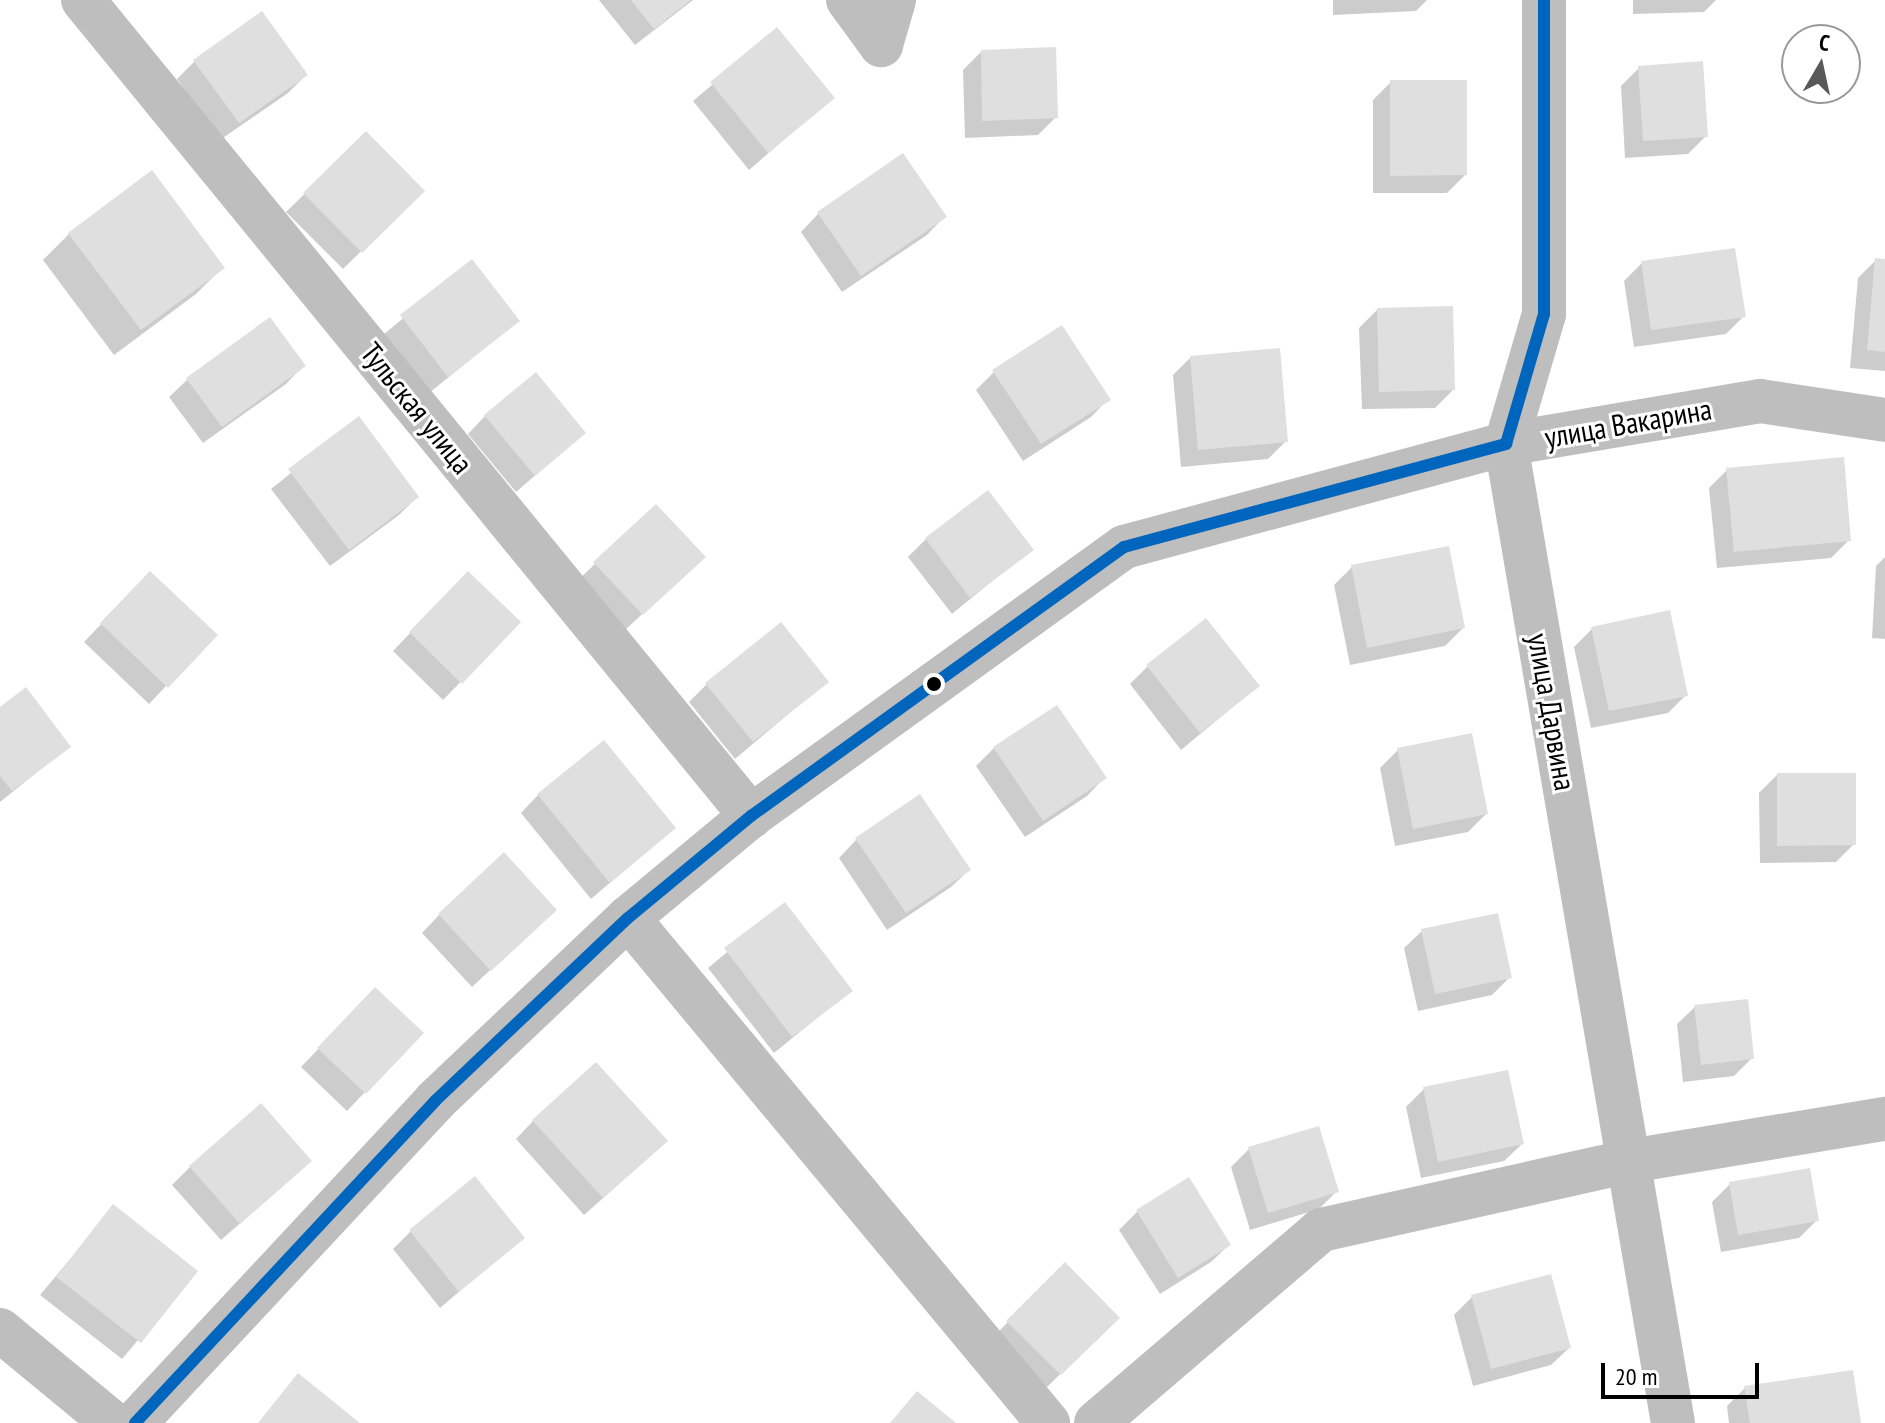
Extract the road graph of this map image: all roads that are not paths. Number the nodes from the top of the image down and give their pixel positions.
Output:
1 (83, 0) edge
2 (848, 0) edge
3 (894, 0) edge
4 (1544, 0) edge
5 (1885, 420) edge
6 (1506, 444) junction
7 (751, 816) junction
8 (628, 918) junction
9 (1885, 1119) edge
10 (1630, 1161) junction
11 (0, 1330) edge
12 (113, 1423) edge
13 (135, 1423) edge
14 (1048, 1423) edge
15 (1096, 1423) edge
16 (1673, 1423) edge

1 - 7 street, Тульская улица
2 - 3 street
4 - 6 street, улица Дарвина
5 - 6 street, улица Вакарина
6 - 7 street, улица Вакарина
6 - 10 street, улица Дарвина
7 - 8 street, улица Вакарина
8 - 13 street, улица Вакарина
8 - 14 street
9 - 10 street
10 - 15 street
10 - 16 street, улица Дарвина
11 - 12 street

